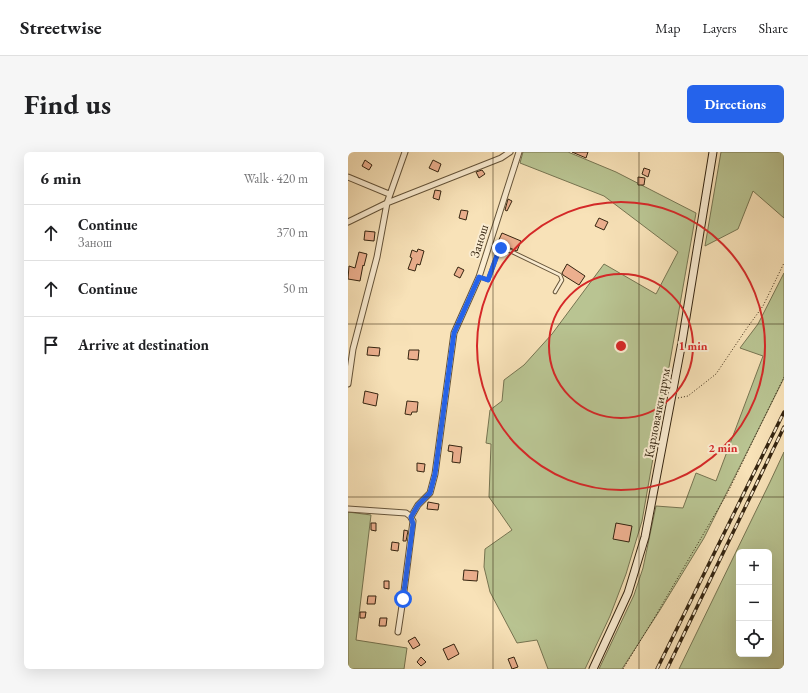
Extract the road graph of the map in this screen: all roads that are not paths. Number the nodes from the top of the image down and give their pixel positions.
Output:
1 (405, 152) edge
2 (510, 152) edge
3 (519, 152) edge
4 (713, 152) edge
5 (348, 177) edge
6 (389, 194) junction
7 (387, 204) junction
8 (348, 222) edge
9 (479, 277) junction
10 (555, 292) dead end
11 (348, 384) edge
12 (348, 509) edge
13 (411, 517) junction
14 (398, 632) dead end
15 (593, 669) edge

1 - 6 street
2 - 7 street
3 - 9 street, Занош
4 - 15 main road, Карловачки друм
5 - 6 street
6 - 7 street
7 - 8 street
7 - 11 street
9 - 10 lane
9 - 13 street, Занош
12 - 13 street
13 - 14 street

